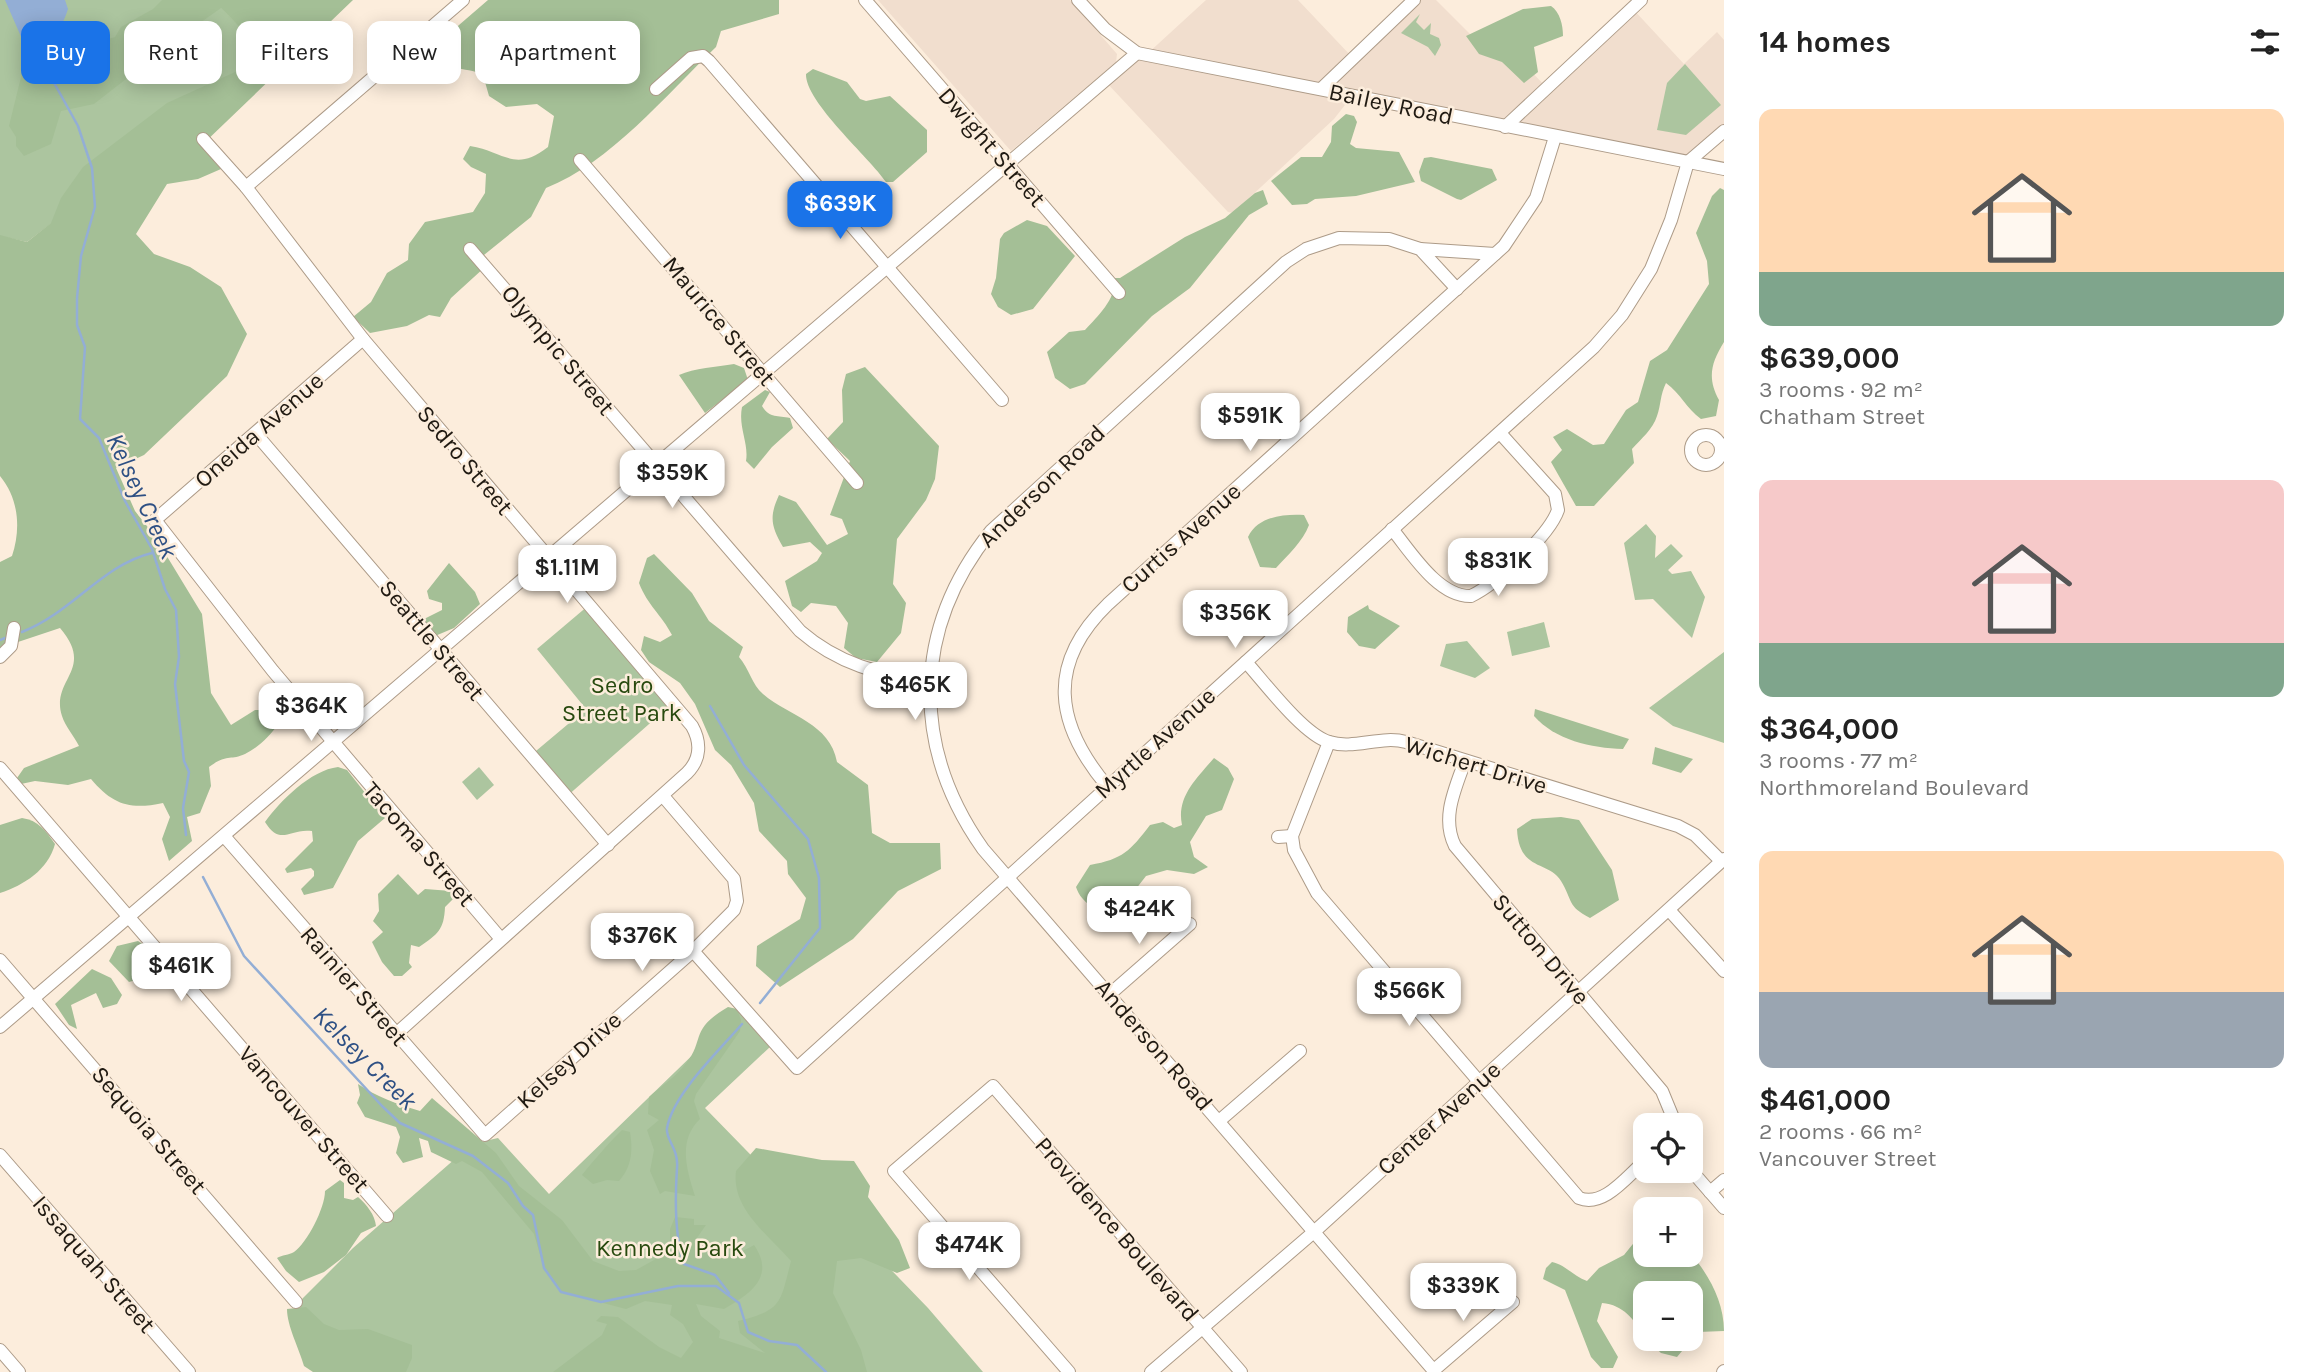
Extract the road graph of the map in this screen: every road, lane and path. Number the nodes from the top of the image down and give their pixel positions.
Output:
1 (463, 0) edge
2 (865, 0) edge
3 (1079, 0) edge
4 (1641, 0) edge
5 (1405, 3) edge
6 (1137, 53) junction
7 (656, 89) dead end
8 (1321, 89) junction
9 (1505, 127) junction
10 (1724, 131) edge
11 (1555, 137) junction
12 (203, 139) dead end
13 (580, 160) dead end
14 (1688, 162) junction
15 (1008, 164) junction
16 (1724, 169) edge
17 (246, 187) junction
18 (470, 249) dead end
19 (1420, 249) junction
20 (1495, 254) junction
21 (886, 268) junction
22 (1457, 289) junction
23 (1119, 293) dead end
24 (363, 339) junction
25 (764, 373) junction
26 (1002, 400) dead end
27 (1500, 433) junction
28 (256, 434) junction
29 (656, 465) junction
30 (857, 483) dead end
31 (155, 520) joint
32 (1392, 530) junction
33 (549, 556) junction
34 (14, 628) dead end
35 (440, 649) junction
36 (0, 657) edge
37 (1246, 662) junction
38 (929, 681) junction
39 (1329, 742) junction
40 (332, 743) junction
41 (1465, 761) junction
42 (0, 768) edge
43 (1107, 786) junction
44 (663, 796) junction
45 (225, 835) junction
46 (1292, 836) junction
47 (1278, 837) dead end
48 (608, 845) junction
49 (1723, 860) edge
50 (1007, 877) junction
51 (1669, 910) junction
52 (129, 916) junction
53 (1190, 924) dead end
54 (501, 939) junction
55 (693, 951) junction
56 (0, 960) edge
57 (1724, 971) edge
58 (1578, 992) junction
59 (1110, 994) junction
60 (34, 998) junction
61 (0, 1027) edge
62 (396, 1034) junction
63 (1300, 1051) dead end
64 (1478, 1084) junction
65 (1673, 1113) edge
66 (1219, 1121) junction
67 (485, 1135) joint
68 (0, 1155) edge
69 (1633, 1171) edge
70 (1724, 1180) edge
71 (1702, 1183) edge
72 (1710, 1192) junction
73 (1724, 1208) edge
74 (387, 1216) dead end
75 (1315, 1231) junction
76 (296, 1302) dead end
77 (1513, 1302) dead end
78 (1203, 1328) junction
79 (0, 1350) edge
80 (1434, 1371) edge
81 (19, 1372) edge
82 (189, 1372) edge
83 (1069, 1372) edge
84 (1151, 1372) edge
85 (1241, 1372) edge

1 - 17 street
2 - 15 street, Dwight Street
3 - 6 street, Bailey Road
4 - 9 street
5 - 8 street
6 - 8 street, Bailey Road
6 - 15 street
7 - 21 street
8 - 9 street, Bailey Road
9 - 11 street, Bailey Road
10 - 14 street
11 - 14 street, Bailey Road
11 - 20 street, Curtis Avenue
12 - 17 street, Sedro Street
13 - 25 street, Maurice Street
14 - 16 street, Bailey Road
14 - 27 street, Myrtle Avenue
15 - 21 street
15 - 23 street, Dwight Street
17 - 24 street, Sedro Street
18 - 29 street, Olympic Street
19 - 20 street, Anderson Road
19 - 22 street
19 - 38 street, Anderson Road
20 - 22 street, Curtis Avenue
21 - 25 street
21 - 26 street
22 - 43 street, Curtis Avenue
24 - 28 street, Oneida Avenue
24 - 33 street, Sedro Street
25 - 29 street
25 - 30 street, Maurice Street
27 - 32 street, Myrtle Avenue
27 - 32 street
28 - 31 street, Oneida Avenue
28 - 35 street, Seattle Street
29 - 33 street
29 - 38 street, Olympic Street
31 - 40 street, Tacoma Street
32 - 37 street, Myrtle Avenue
33 - 35 street
33 - 44 street, Sedro Street
34 - 36 street
35 - 40 street
35 - 48 street, Seattle Street
37 - 39 street
37 - 43 street, Myrtle Avenue
38 - 50 street, Anderson Road
39 - 41 street, Wichert Drive
39 - 46 street
40 - 45 street
40 - 54 street, Tacoma Street
41 - 49 street, Wichert Drive
41 - 58 street, Sutton Drive
42 - 52 street, Vancouver Street
43 - 50 street, Myrtle Avenue
44 - 48 street, Sedro Street
44 - 55 street, Kelsey Drive
45 - 52 street
45 - 62 street, Rainier Street
46 - 47 street
46 - 64 street
48 - 54 street, Sedro Street
49 - 51 street, Center Avenue
50 - 55 street, Myrtle Avenue
50 - 59 street, Anderson Road
51 - 57 street
51 - 58 street, Center Avenue
52 - 60 street
52 - 74 street, Vancouver Street
53 - 59 street
54 - 62 street, Sedro Street
55 - 67 street, Kelsey Drive
56 - 60 street, Sequoia Street
58 - 64 street, Center Avenue
58 - 65 street, Sutton Drive
59 - 66 street, Anderson Road
60 - 61 street
60 - 76 street, Sequoia Street
62 - 67 street, Rainier Street
63 - 66 street
64 - 69 street
64 - 75 street, Center Avenue
66 - 75 street, Anderson Road
68 - 82 street, Issaquah Street
70 - 72 street
71 - 72 street
72 - 73 street
75 - 78 street, Center Avenue
75 - 80 street, Anderson Road
77 - 80 street
78 - 83 street, Providence Boulevard
78 - 84 street, Center Avenue
78 - 85 street, Providence Boulevard
79 - 81 street

